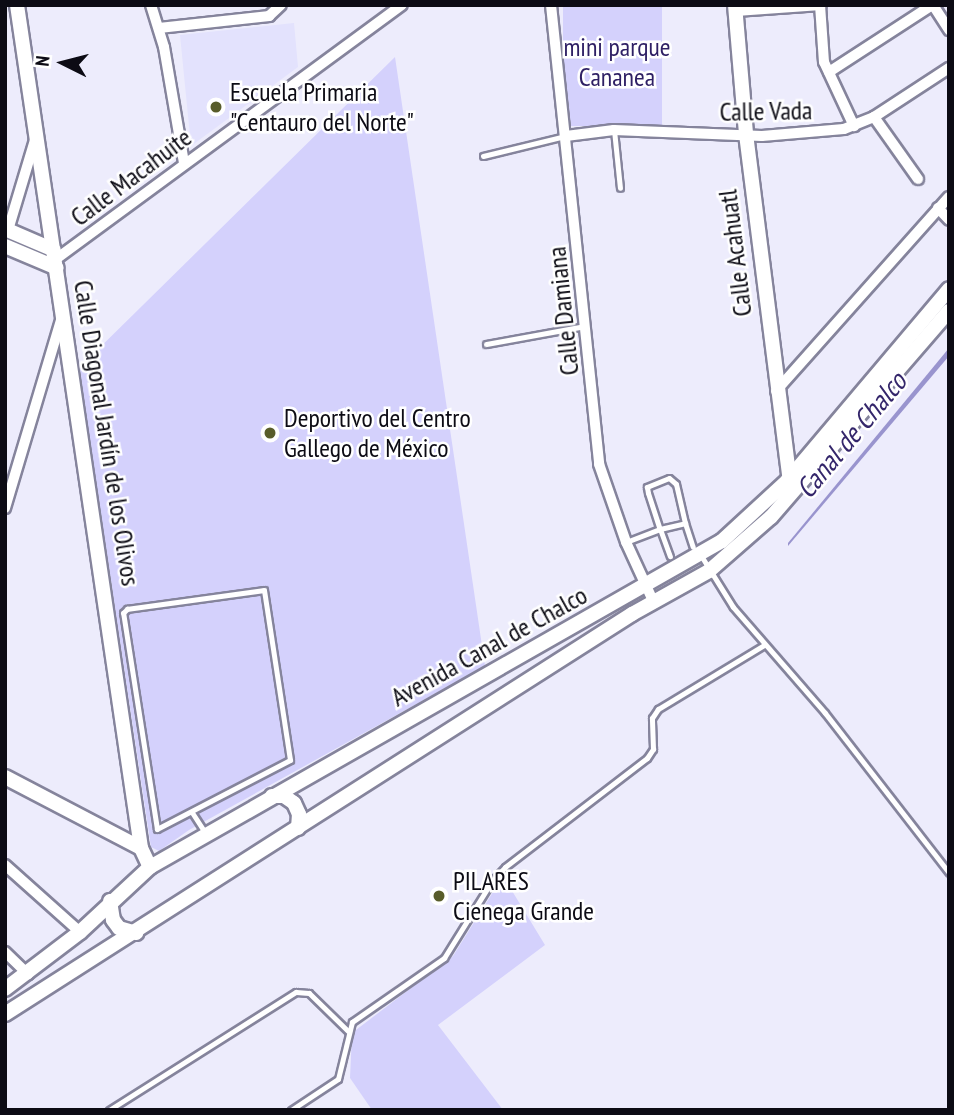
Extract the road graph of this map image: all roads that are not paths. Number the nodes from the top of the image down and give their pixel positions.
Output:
1 (17, 5) edge
2 (151, 5) edge
3 (281, 5) edge
4 (402, 5) edge
5 (551, 5) edge
6 (932, 5) edge
7 (820, 6) edge
8 (736, 8) edge
9 (159, 28) junction
10 (949, 30) edge
11 (949, 68) edge
12 (828, 72) junction
13 (874, 117) junction
14 (854, 126) junction
15 (614, 130) junction
16 (37, 134) junction
17 (746, 134) junction
18 (566, 136) junction
19 (483, 156) dead end
20 (184, 163) junction
21 (918, 179) dead end
22 (620, 188) dead end
23 (949, 197) edge
24 (938, 208) junction
25 (949, 220) edge
26 (6, 230) edge
27 (5, 246) edge
28 (56, 259) junction
29 (949, 289) edge
30 (949, 311) edge
31 (64, 313) junction
32 (585, 326) junction
33 (486, 344) dead end
34 (776, 391) junction
35 (791, 486) junction
36 (5, 508) edge
37 (685, 523) junction
38 (660, 529) junction
39 (626, 542) junction
40 (696, 551) junction
41 (670, 556) dead end
42 (709, 571) junction
43 (647, 586) junction
44 (654, 603) junction
45 (764, 645) junction
46 (5, 778) edge
47 (272, 796) junction
48 (193, 814) junction
49 (298, 828) junction
50 (206, 834) junction
51 (141, 848) junction
52 (5, 865) edge
53 (150, 867) junction
54 (949, 873) edge
55 (110, 901) junction
56 (80, 932) junction
57 (136, 933) junction
58 (5, 952) edge
59 (28, 974) junction
60 (5, 989) edge
61 (5, 1014) edge
62 (348, 1031) junction
63 (109, 1110) edge
64 (291, 1110) edge

1 - 16 main road, Calle Diagonal Jardín de los Olivos
2 - 9 street
3 - 9 street
4 - 20 street, Calle Macahuite
5 - 18 street, Calle Damiana
6 - 10 street
6 - 12 street
7 - 8 street
7 - 12 street
8 - 17 main road, Calle Acahuatl
9 - 20 street
11 - 13 street, Calle Vada
12 - 14 street
13 - 14 street, Calle Vada
13 - 21 street
14 - 17 street, Calle Vada
15 - 17 street, Calle Vada
15 - 18 street, Calle Vada
15 - 22 lane
16 - 26 street
16 - 28 main road, Calle Diagonal Jardín de los Olivos
17 - 34 main road, Calle Acahuatl
18 - 19 lane
18 - 32 street, Calle Damiana
20 - 28 street, Calle Macahuite
23 - 24 street
24 - 25 street
24 - 34 street
26 - 28 main road
27 - 28 main road
28 - 31 main road, Calle Diagonal Jardín de los Olivos
29 - 35 main road, Avenida Canal de Chalco
30 - 35 main road, Avenida Canal de Chalco
31 - 36 street
31 - 51 main road, Calle Diagonal Jardín de los Olivos
32 - 33 lane
32 - 39 street, Calle Damiana
34 - 35 main road, Calle Acahuatl
35 - 40 main road, Avenida Canal de Chalco
35 - 42 main road, Avenida Canal de Chalco
37 - 38 lane
37 - 38 lane
37 - 40 lane
38 - 39 lane
38 - 41 lane
39 - 43 street, Calle Damiana
40 - 42 lane
40 - 43 main road, Avenida Canal de Chalco
42 - 44 main road, Avenida Canal de Chalco
42 - 45 lane
43 - 44 street, Calle Damiana
43 - 47 main road, Avenida Canal de Chalco
44 - 49 main road, Avenida Canal de Chalco
45 - 54 lane
45 - 62 lane
46 - 51 main road
47 - 49 main road
47 - 50 main road, Avenida Canal de Chalco
48 - 48 lane
48 - 50 lane
49 - 57 main road, Avenida Canal de Chalco
50 - 53 main road, Avenida Canal de Chalco
51 - 53 main road, Calle Diagonal Jardín de los Olivos
52 - 56 street
53 - 55 main road, Avenida Canal de Chalco
55 - 56 main road, Avenida Canal de Chalco
55 - 57 main road
56 - 59 main road, Avenida Canal de Chalco
57 - 61 main road, Avenida Canal de Chalco
58 - 59 street
59 - 60 main road, Avenida Canal de Chalco
62 - 63 lane
62 - 64 lane

